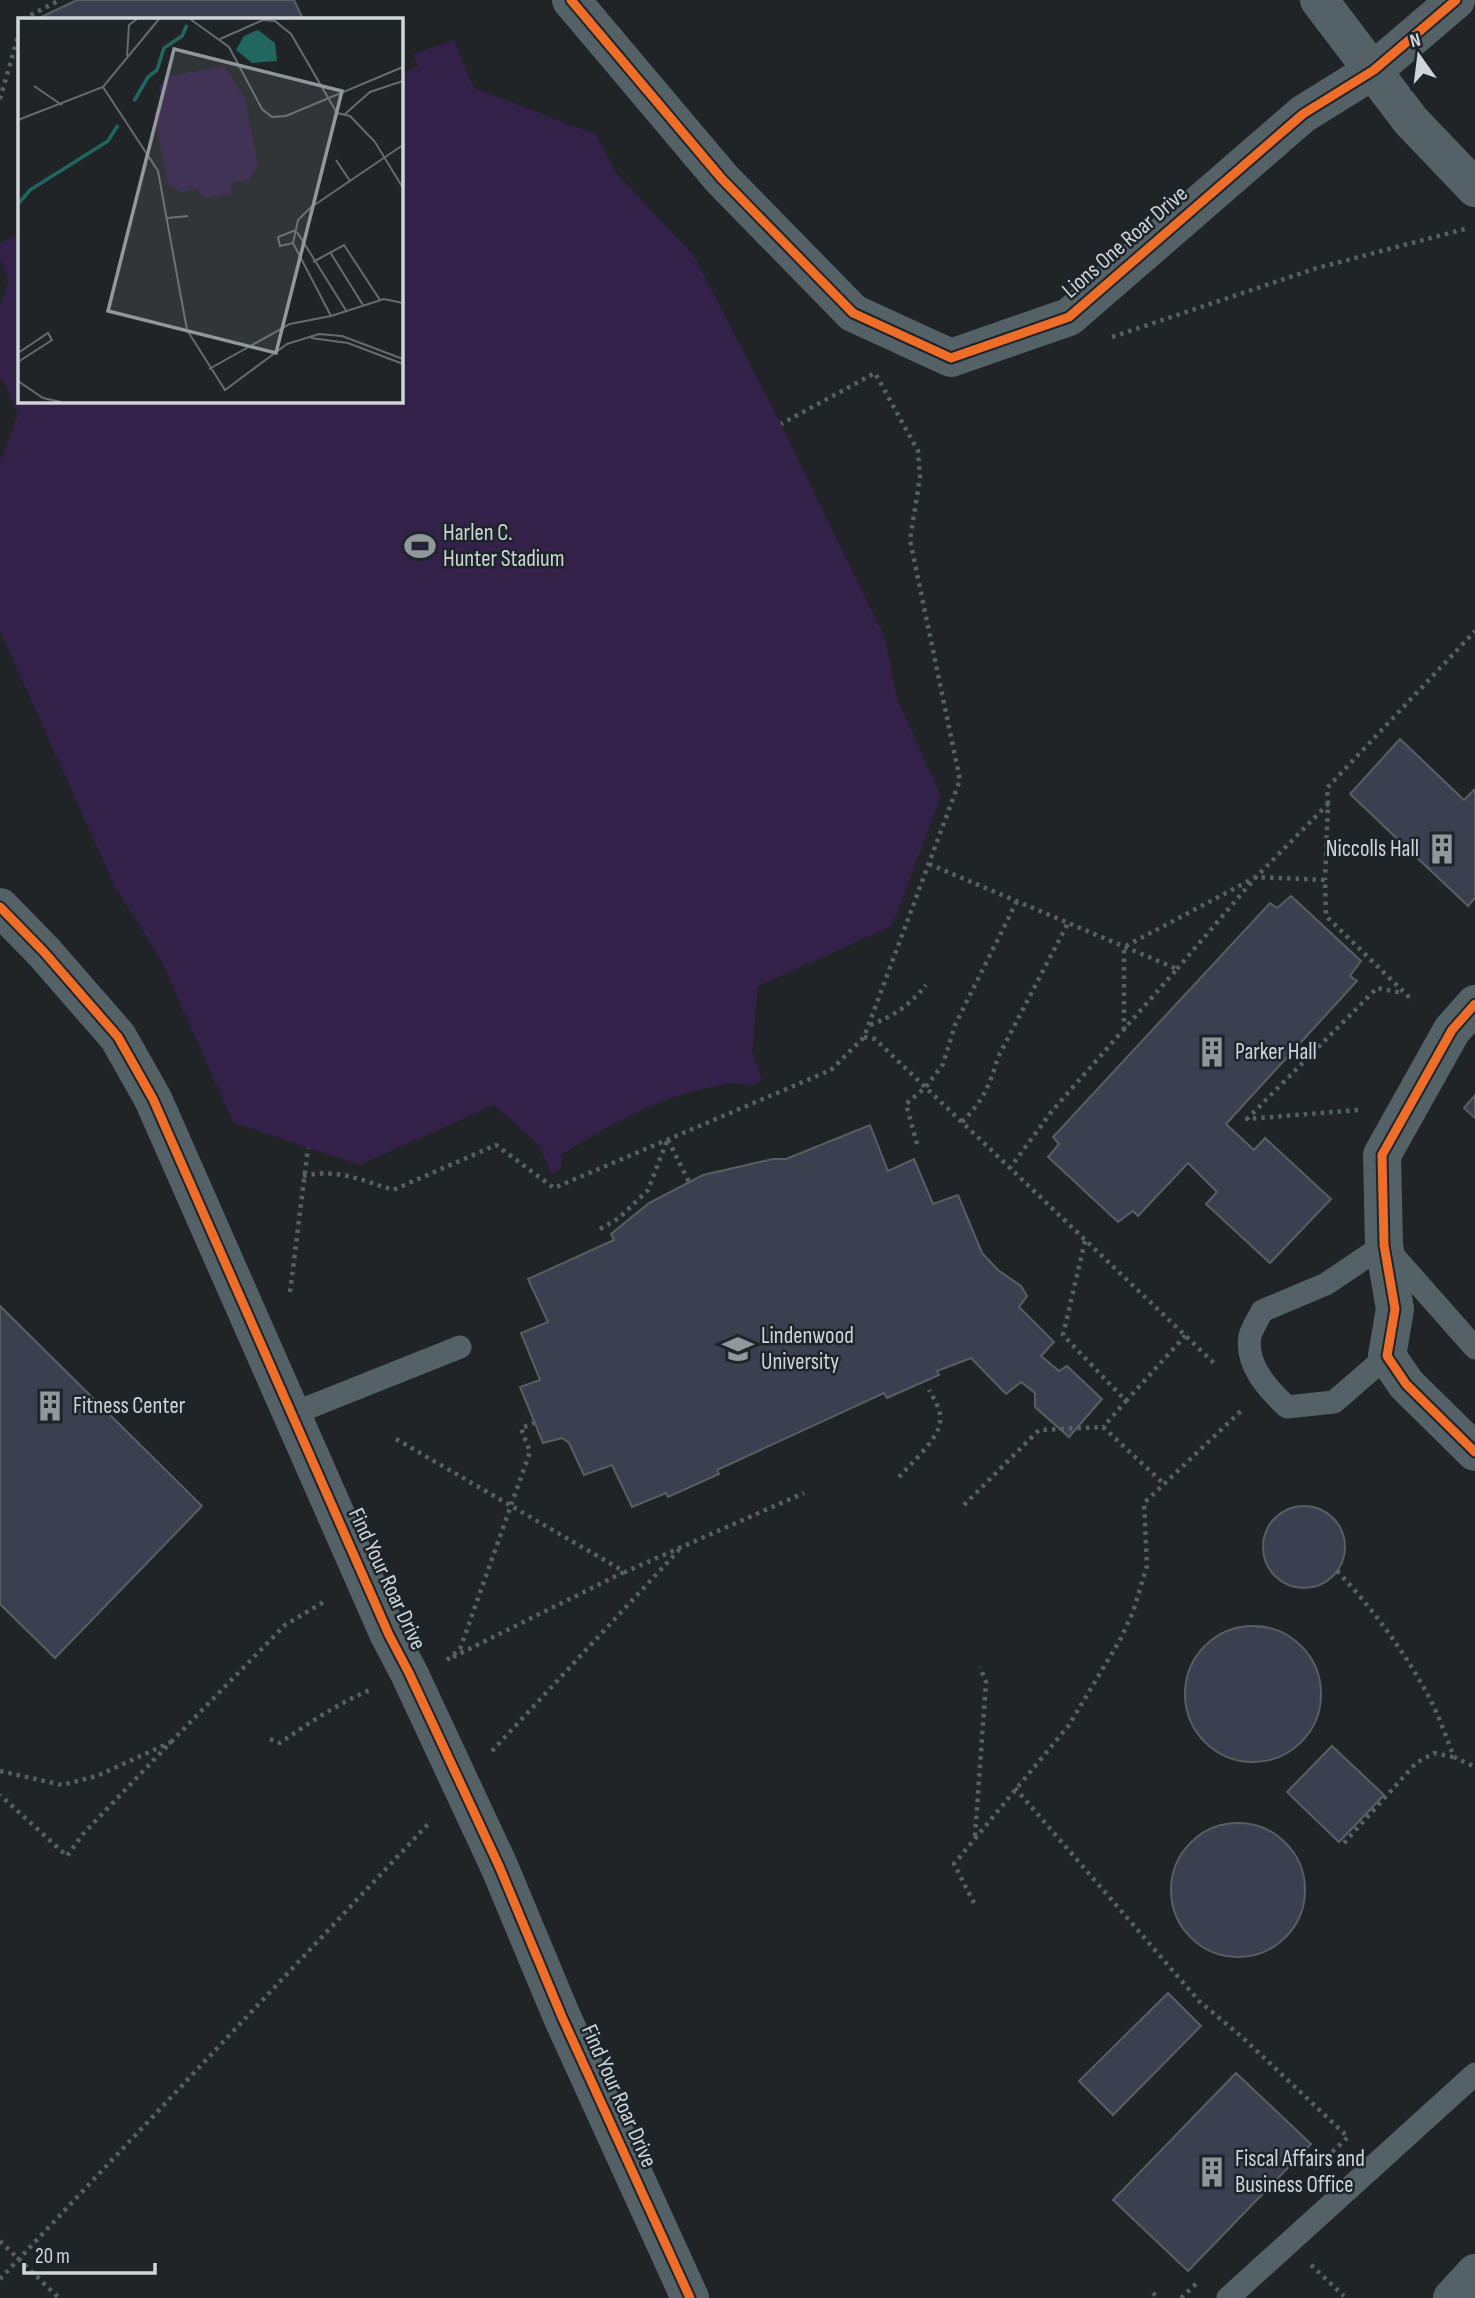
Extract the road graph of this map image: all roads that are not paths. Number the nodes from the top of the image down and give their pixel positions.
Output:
1 (571, 0) edge
2 (1319, 0) edge
3 (1456, 0) edge
4 (1374, 70) junction
5 (1475, 188) edge
6 (0, 907) edge
7 (1475, 1004) edge
8 (1384, 1245) junction
9 (460, 1347) dead end
10 (1475, 1348) edge
11 (1387, 1356) junction
12 (292, 1413) junction
13 (1475, 1452) edge
14 (1475, 2074) edge
15 (1475, 2273) edge
16 (690, 2298) edge
17 (1228, 2298) edge
18 (1452, 2298) edge

1 - 4 street, Lions One Roar Drive
2 - 4 street
3 - 4 street, Lions One Roar Drive
4 - 5 street
6 - 12 street, Find Your Roar Drive
7 - 8 street
8 - 10 lane
8 - 11 street
8 - 11 lane
9 - 12 lane
11 - 13 street
12 - 16 street, Find Your Roar Drive
14 - 17 lane
15 - 18 street

